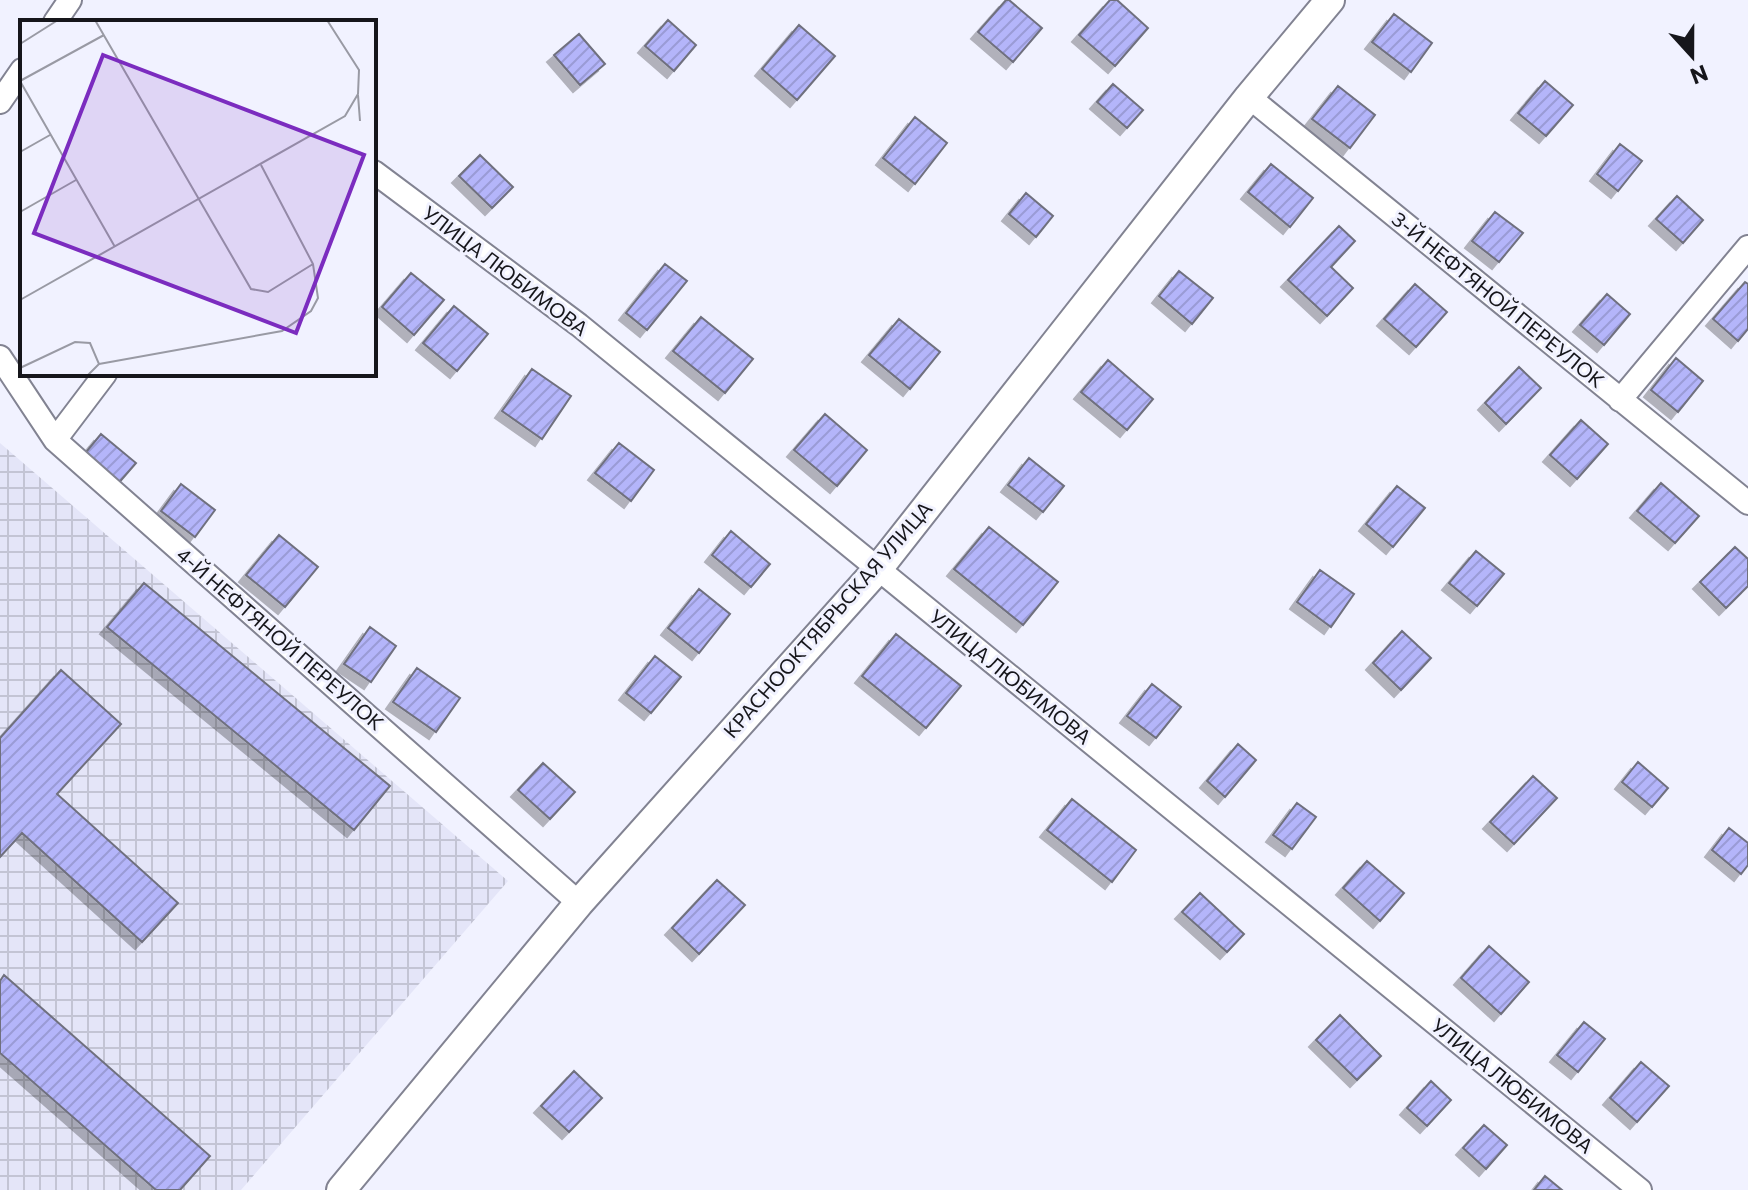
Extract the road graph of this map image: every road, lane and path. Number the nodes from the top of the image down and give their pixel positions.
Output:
1 (70, 0) edge
2 (1330, 0) edge
3 (56, 20) edge
4 (20, 73) edge
5 (1249, 97) junction
6 (0, 102) edge
7 (376, 173) edge
8 (1748, 247) edge
9 (0, 357) edge
10 (103, 376) edge
11 (1620, 400) junction
12 (55, 440) junction
13 (1748, 503) edge
14 (877, 570) junction
15 (579, 903) junction
16 (341, 1190) edge
17 (1640, 1190) edge

1 - 3 street
2 - 5 street, КРАСНООКТЯБРЬСКАЯ УЛИЦА
4 - 6 street
5 - 11 street, 3-Й НЕФТЯНОЙ ПЕРЕУЛОК
5 - 14 street, КРАСНООКТЯБРЬСКАЯ УЛИЦА
7 - 14 street, УЛИЦА ЛЮБИМОВА
8 - 11 street
9 - 12 street, 4-Й НЕФТЯНОЙ ПЕРЕУЛОК
10 - 12 street
11 - 13 street, 3-Й НЕФТЯНОЙ ПЕРЕУЛОК
12 - 15 street, 4-Й НЕФТЯНОЙ ПЕРЕУЛОК
14 - 15 street, КРАСНООКТЯБРЬСКАЯ УЛИЦА
14 - 17 street, УЛИЦА ЛЮБИМОВА
15 - 16 street, КРАСНООКТЯБРЬСКАЯ УЛИЦА

